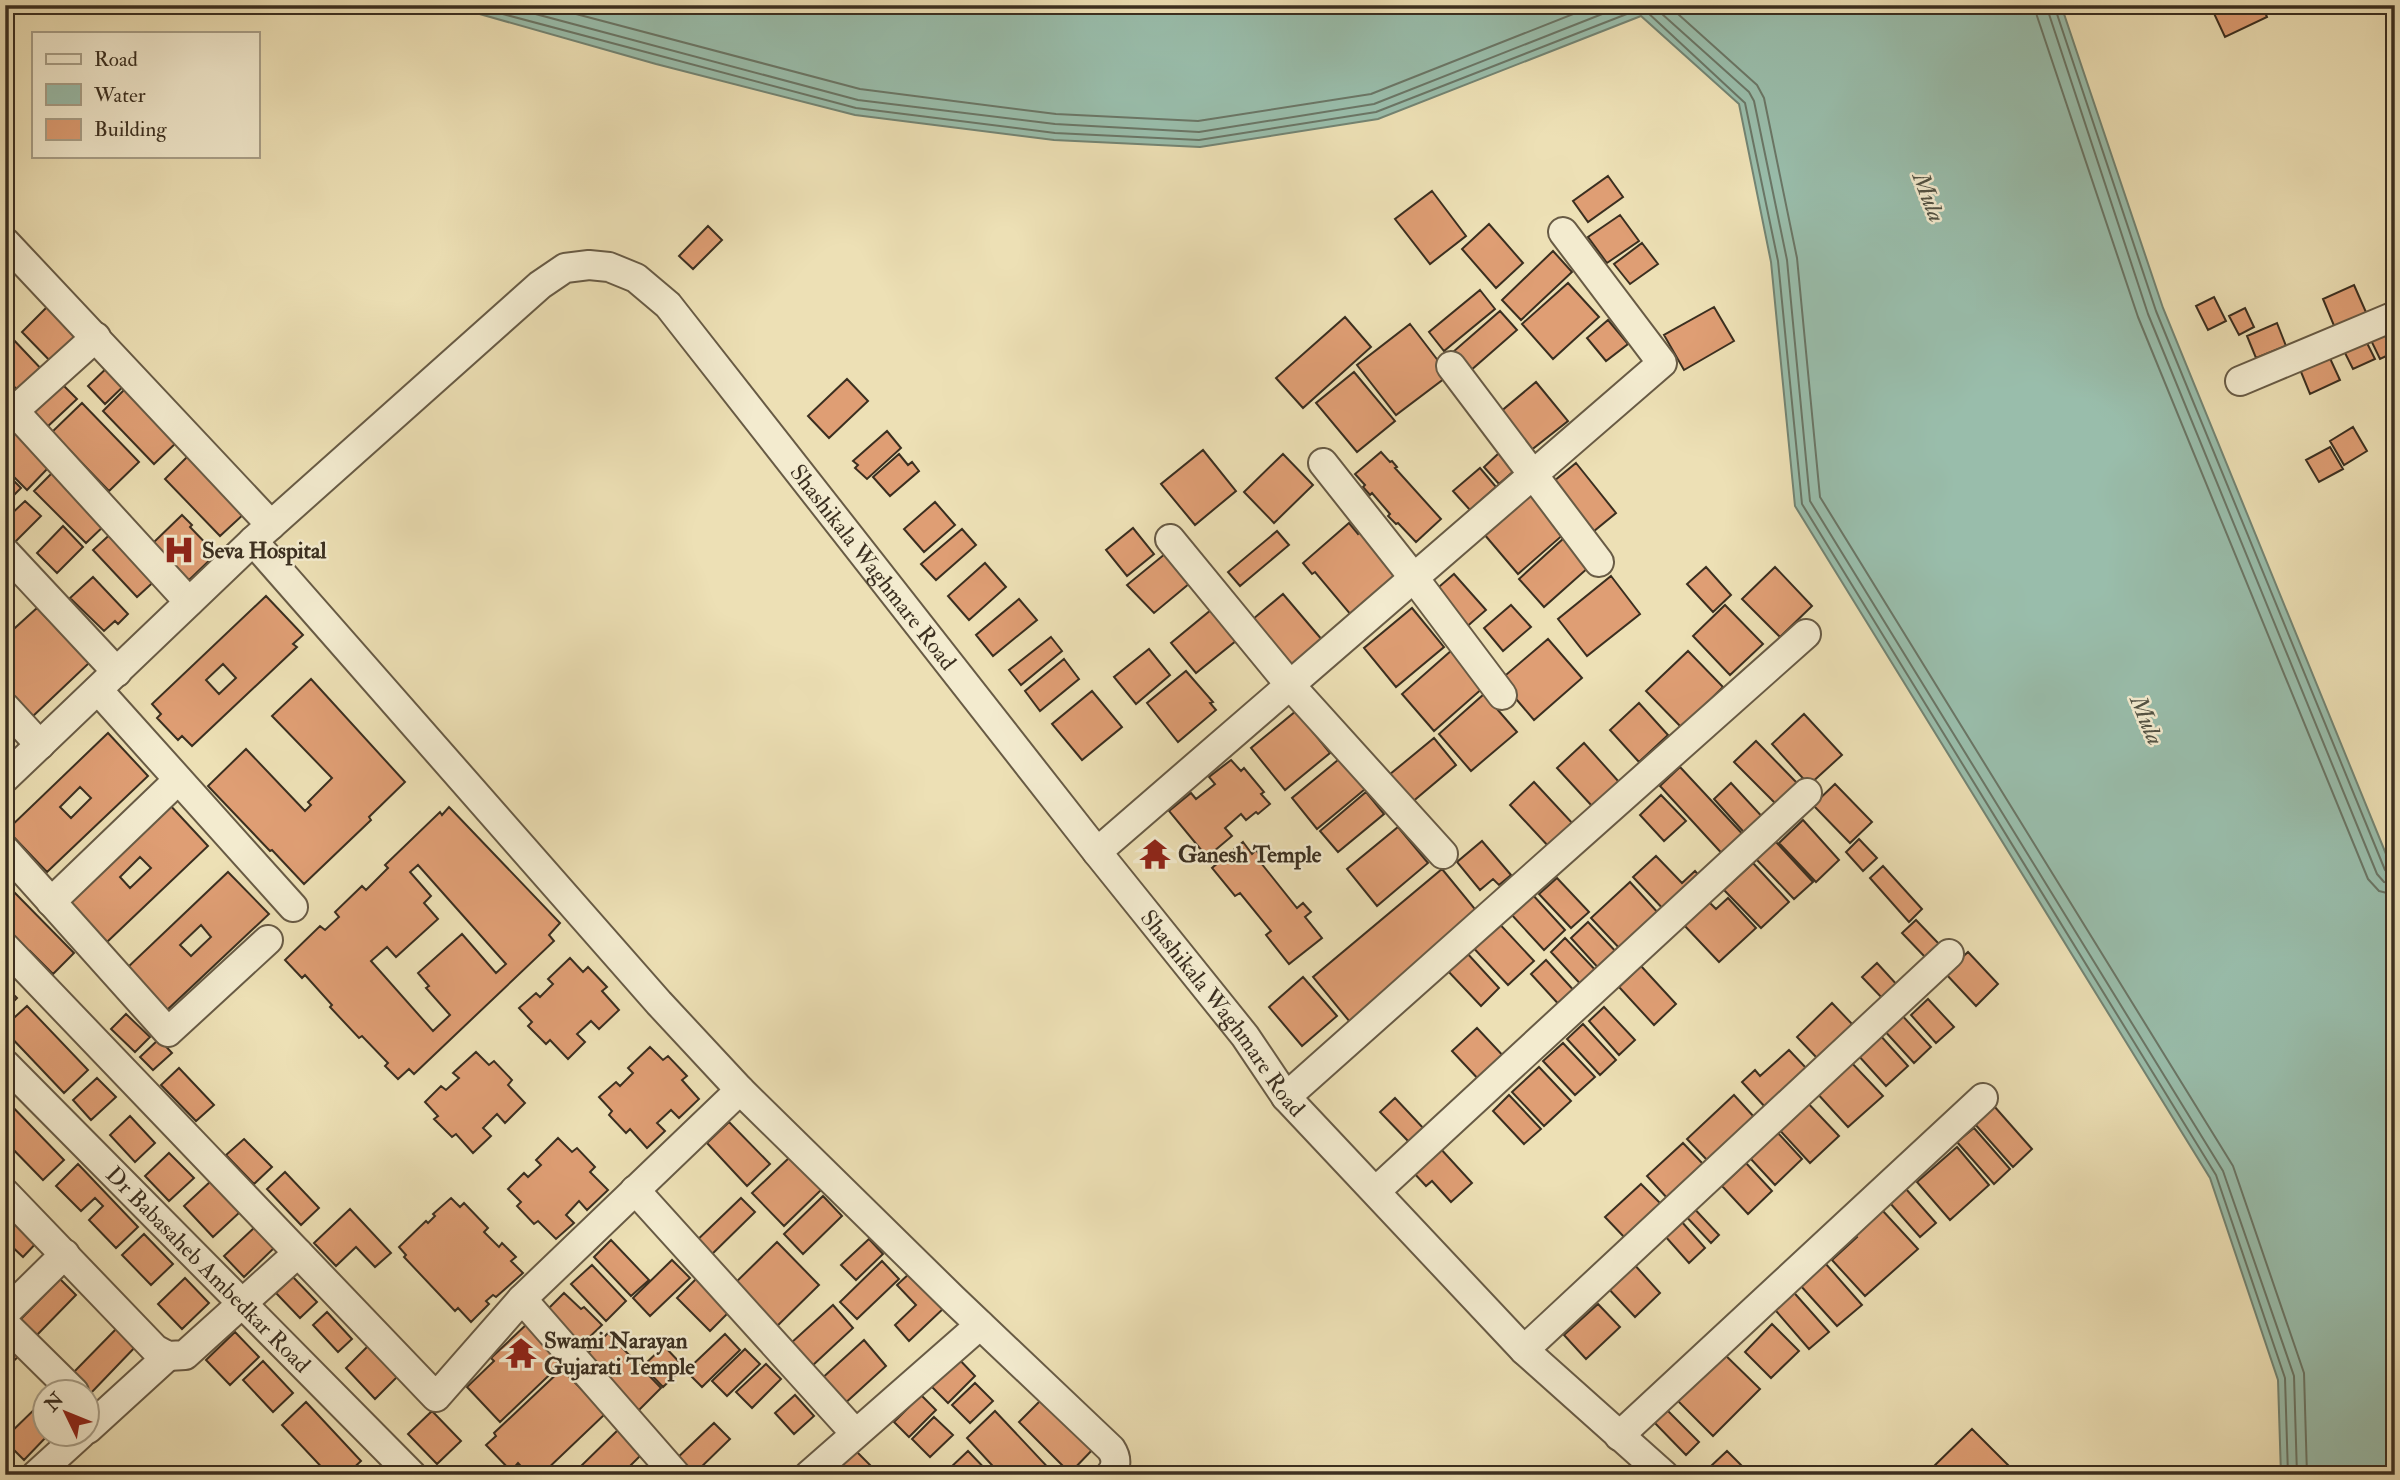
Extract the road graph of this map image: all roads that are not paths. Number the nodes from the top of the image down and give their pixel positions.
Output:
1 (1563, 232) dead end
2 (5, 242) edge
3 (2395, 316) edge
4 (96, 337) junction
5 (1451, 366) dead end
6 (2240, 381) dead end
7 (8, 410) edge
8 (1323, 463) dead end
9 (1533, 475) junction
10 (262, 533) junction
11 (1170, 539) dead end
12 (5, 552) edge
13 (1600, 562) dead end
14 (1414, 578) junction
15 (189, 602) junction
16 (1806, 634) dead end
17 (107, 681) junction
18 (1290, 685) junction
19 (1502, 695) dead end
20 (5, 707) edge
21 (40, 745) junction
22 (5, 778) edge
23 (178, 780) junction
24 (1807, 793) dead end
25 (5, 850) edge
26 (1097, 852) junction
27 (1443, 854) dead end
28 (51, 902) junction
29 (293, 907) dead end
30 (268, 940) dead end
31 (5, 947) edge
32 (1949, 954) dead end
33 (5, 1064) edge
34 (740, 1090) junction
35 (1286, 1097) junction
36 (1983, 1098) dead end
37 (635, 1190) junction
38 (1376, 1191) junction
39 (5, 1192) edge
40 (298, 1253) junction
41 (65, 1254) junction
42 (522, 1299) junction
43 (243, 1304) junction
44 (5, 1313) edge
45 (5, 1324) edge
46 (981, 1325) junction
47 (1524, 1350) junction
48 (168, 1356) junction
49 (60, 1378) edge
50 (102, 1416) edge
51 (855, 1433) junction
52 (1619, 1436) junction
53 (66, 1448) edge
54 (36, 1475) edge
55 (412, 1475) edge
56 (676, 1475) edge
57 (809, 1475) edge
58 (1110, 1475) edge
59 (1664, 1475) edge

1 - 9 street
2 - 4 street
3 - 6 street
4 - 7 street
4 - 10 street
5 - 9 street
7 - 15 street
8 - 14 street
9 - 13 street
9 - 14 street
10 - 15 street, Shashikala Waghmare Road
10 - 26 street, Shashikala Waghmare Road
10 - 34 street
11 - 18 street
12 - 17 street
14 - 18 street
14 - 19 street
15 - 17 street, Shashikala Waghmare Road
16 - 35 street
17 - 21 street, Shashikala Waghmare Road
17 - 23 street
18 - 26 street
18 - 27 street
20 - 21 street
21 - 22 street, Shashikala Waghmare Road
23 - 28 street
23 - 29 street
24 - 38 street
25 - 28 street
26 - 35 street, Shashikala Waghmare Road
28 - 30 street
31 - 40 street
32 - 47 street
33 - 43 street, Dr Babasaheb Ambedkar Road
34 - 37 street
34 - 46 street
35 - 38 street, Shashikala Waghmare Road
36 - 52 street
37 - 42 street
37 - 51 street
38 - 47 street, Shashikala Waghmare Road
39 - 41 street
40 - 42 street
40 - 43 street
41 - 44 street
41 - 48 street
42 - 56 street
43 - 48 street
43 - 55 street, Dr Babasaheb Ambedkar Road
45 - 49 street
46 - 51 street
46 - 58 street
47 - 52 street, Shashikala Waghmare Road
48 - 50 street
51 - 57 street
52 - 59 street, Shashikala Waghmare Road
53 - 54 street

